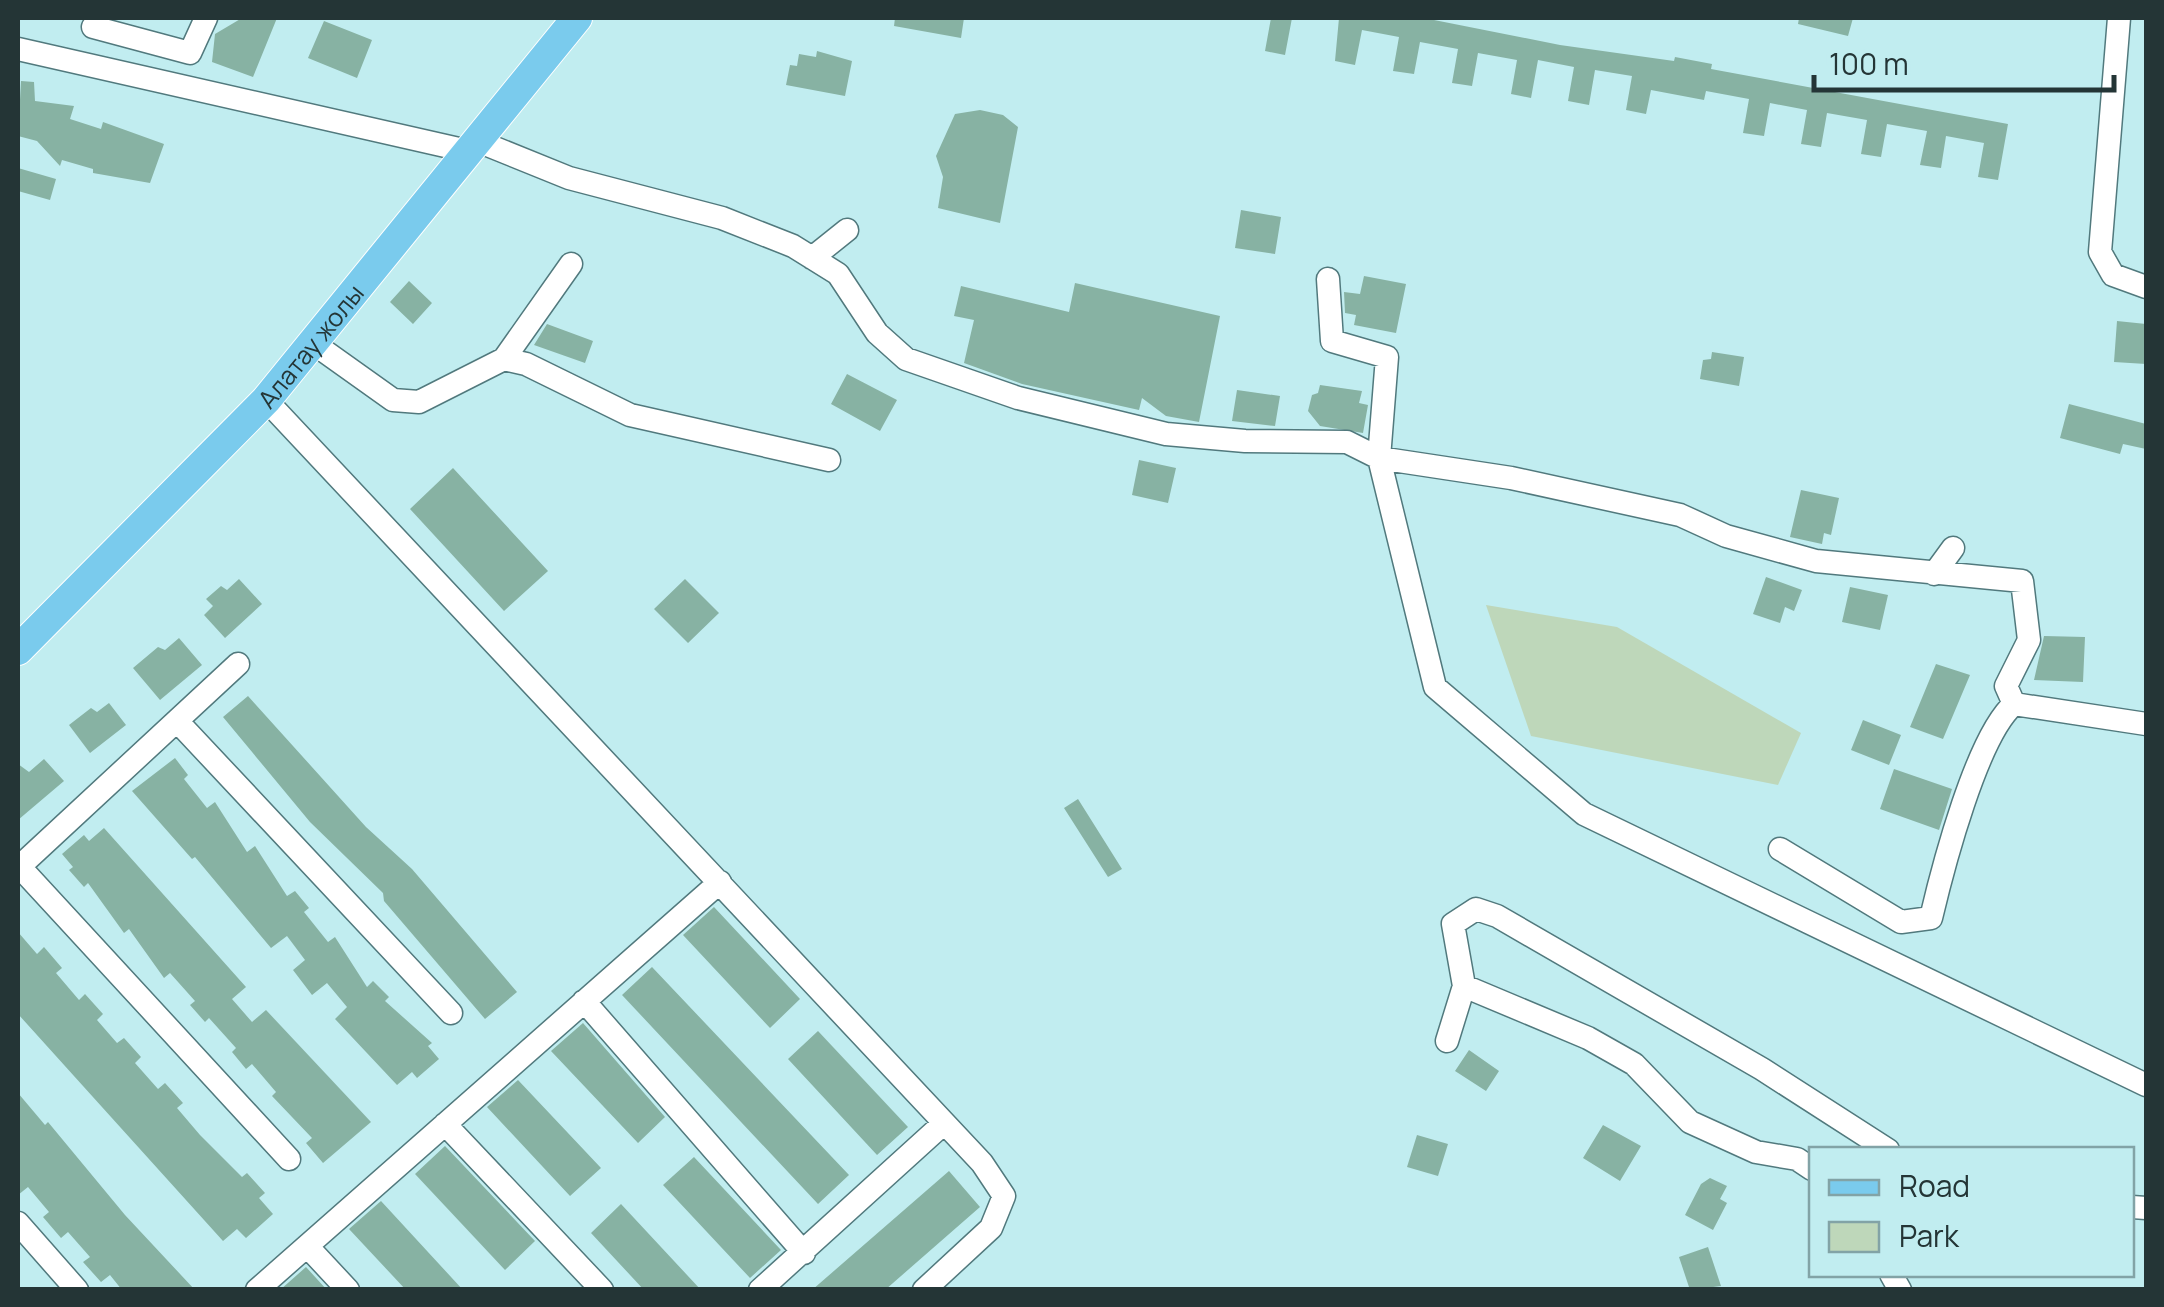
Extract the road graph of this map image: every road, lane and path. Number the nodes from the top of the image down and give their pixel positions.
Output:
1 (206, 18) edge
2 (577, 18) edge
3 (2118, 18) edge
4 (94, 22) edge
5 (18, 49) edge
6 (82, 63) junction
7 (476, 147) junction
8 (847, 230) dead end
9 (812, 258) junction
10 (571, 264) dead end
11 (1328, 279) dead end
12 (2146, 287) edge
13 (313, 344) junction
14 (504, 358) junction
15 (266, 400) junction
16 (1379, 458) junction
17 (829, 460) dead end
18 (1954, 548) dead end
19 (1934, 574) junction
20 (18, 650) edge
21 (238, 664) dead end
22 (2014, 704) junction
23 (178, 722) junction
24 (2146, 724) edge
25 (1780, 849) dead end
26 (18, 867) edge
27 (720, 882) junction
28 (1464, 986) junction
29 (584, 1001) junction
30 (451, 1013) dead end
31 (1448, 1041) dead end
32 (2146, 1085) edge
33 (445, 1124) junction
34 (943, 1124) junction
35 (1883, 1147) edge
36 (289, 1159) dead end
37 (1809, 1168) edge
38 (18, 1223) edge
39 (307, 1246) junction
40 (804, 1252) junction
41 (76, 1290) edge
42 (257, 1290) edge
43 (348, 1290) edge
44 (602, 1290) edge
45 (760, 1290) edge
46 (924, 1290) edge

1 - 4 street
2 - 7 main road, Алатау жолы
3 - 12 street
4 - 6 street
5 - 6 street
6 - 7 street
7 - 9 street
7 - 13 main road, Алатау жолы
8 - 9 street
9 - 16 street
10 - 14 street
11 - 16 street
13 - 14 street
13 - 15 main road, Алатау жолы
14 - 17 street
15 - 20 main road, Алатау жолы
15 - 27 street
16 - 19 street
16 - 32 street
18 - 19 street
19 - 22 street
21 - 23 street
22 - 24 street
22 - 25 street
23 - 26 street
23 - 30 street
26 - 36 street
27 - 29 street
27 - 34 street
28 - 31 street
28 - 35 street
28 - 37 street
29 - 33 street
29 - 40 street
33 - 39 street
33 - 44 street
34 - 40 street
34 - 46 street
38 - 41 street
39 - 42 street
39 - 43 street
40 - 45 street

